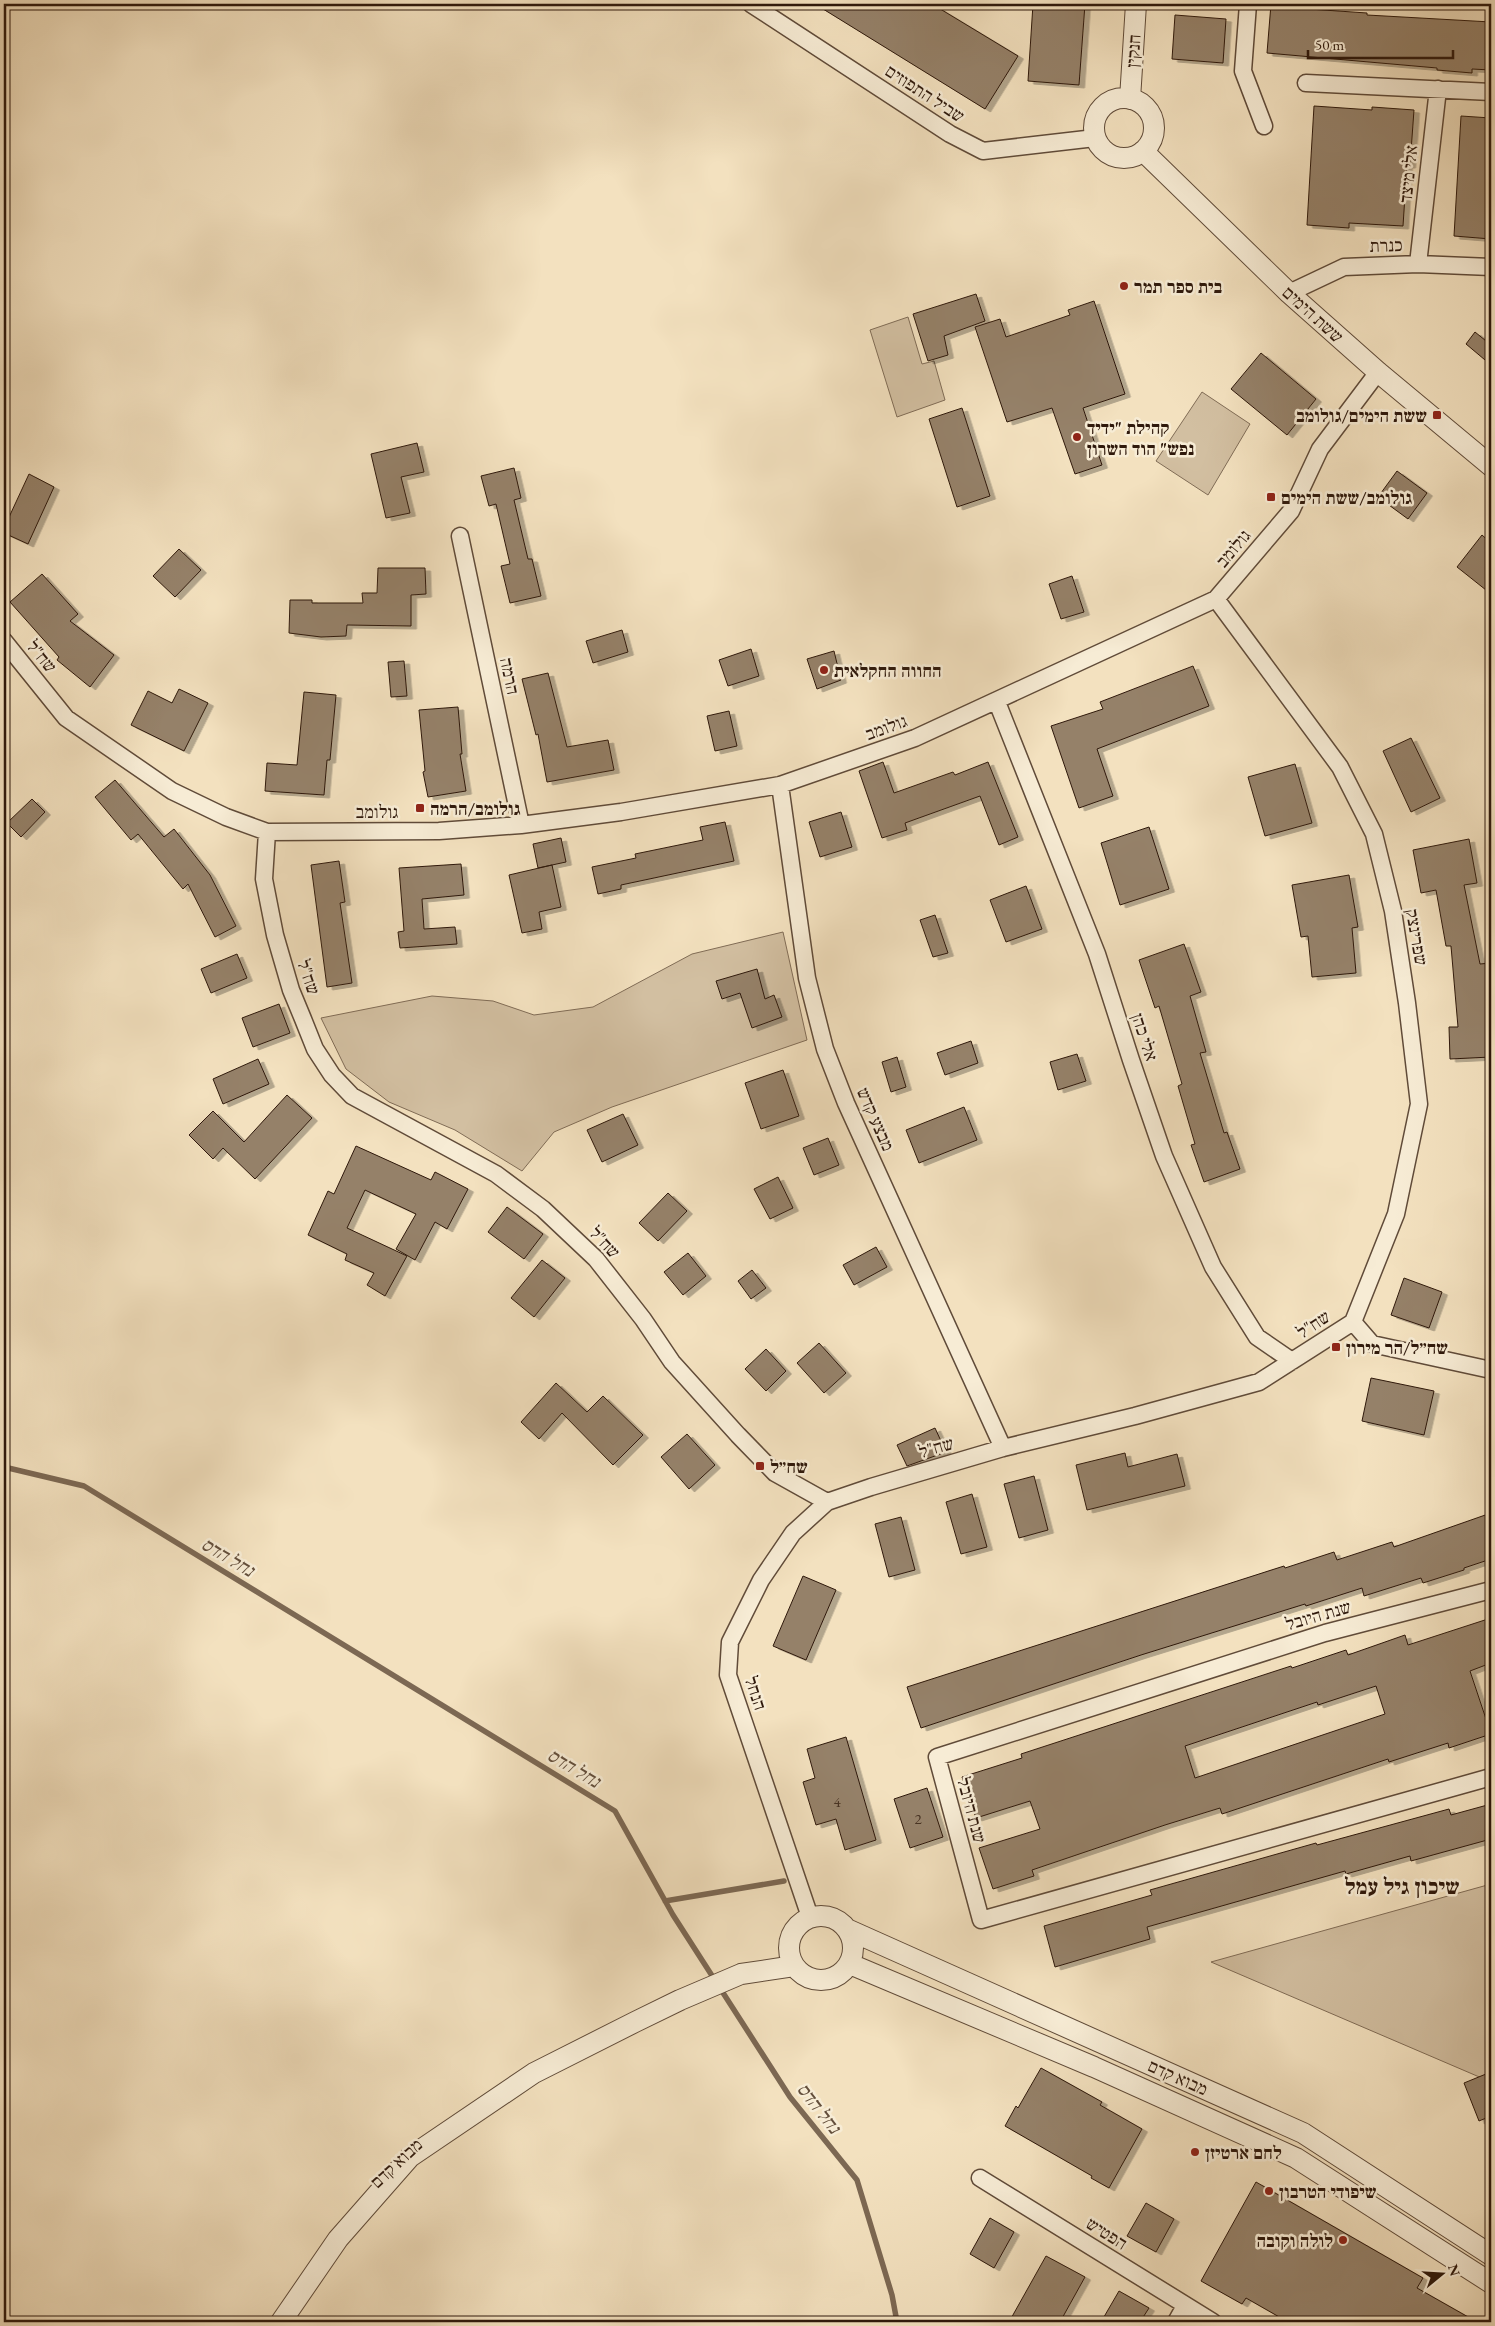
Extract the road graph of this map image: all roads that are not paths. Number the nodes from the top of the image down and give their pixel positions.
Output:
1 (751, 4) edge
2 (1136, 4) edge
3 (1248, 4) edge
4 (1306, 83) dead end
5 (1438, 89) junction
6 (1491, 92) edge
7 (1130, 98) junction
8 (1264, 126) dead end
9 (1095, 138) junction
10 (1144, 151) junction
11 (1418, 264) junction
12 (1491, 267) edge
13 (1289, 293) junction
14 (1378, 372) junction
15 (1491, 466) edge
16 (460, 536) dead end
17 (1216, 599) junction
18 (4, 641) edge
19 (996, 702) junction
20 (780, 785) junction
21 (521, 825) junction
22 (267, 832) junction
23 (1353, 1322) junction
24 (1292, 1361) junction
25 (1491, 1370) edge
26 (1003, 1448) junction
27 (827, 1502) junction
28 (1491, 1590) edge
29 (1491, 1777) edge
30 (810, 1917) junction
31 (848, 1930) junction
32 (850, 1964) junction
33 (794, 1966) junction
34 (595, 2042) junction
35 (980, 2178) dead end
36 (1491, 2255) edge
37 (1491, 2283) edge
38 (1185, 2306) junction
39 (267, 2322) edge
40 (281, 2322) edge
41 (1176, 2322) edge
42 (1213, 2322) edge

1 - 9 street, שביל התפוזים
2 - 7 street, חנקין
3 - 8 street
4 - 5 street
5 - 6 street
5 - 11 street, אלי מיצד
7 - 9 street
7 - 10 street
9 - 10 street
10 - 13 street, ששת הימים
11 - 12 street, כנרת
11 - 13 street, כנרת
13 - 14 street, ששת הימים
14 - 15 street, ששת הימים
14 - 17 street, גולומב
16 - 21 street, הרמה
17 - 19 street, גולומב
17 - 23 street, שפרינצק
18 - 22 street, שח"ל
19 - 20 street, גולומב
19 - 24 street, אלי כהן
20 - 21 street, גולומב
20 - 26 street, מבצע קדש
21 - 22 street, גולומב
22 - 27 street, שח"ל
23 - 24 street, שח"ל
23 - 25 street
24 - 26 street, שח"ל
26 - 27 street, שח"ל
27 - 30 street, הנחל
28 - 29 street, שנת היובל
30 - 31 street
30 - 33 street
31 - 32 street
31 - 36 street, מבוא קדם
32 - 33 street
32 - 37 street, מבוא קדם
33 - 34 street, מבוא קדם
34 - 39 street, מבוא קדם
34 - 40 street, מבוא קדם
35 - 38 street, הפטיש
38 - 41 street
38 - 42 street, הפטיש

